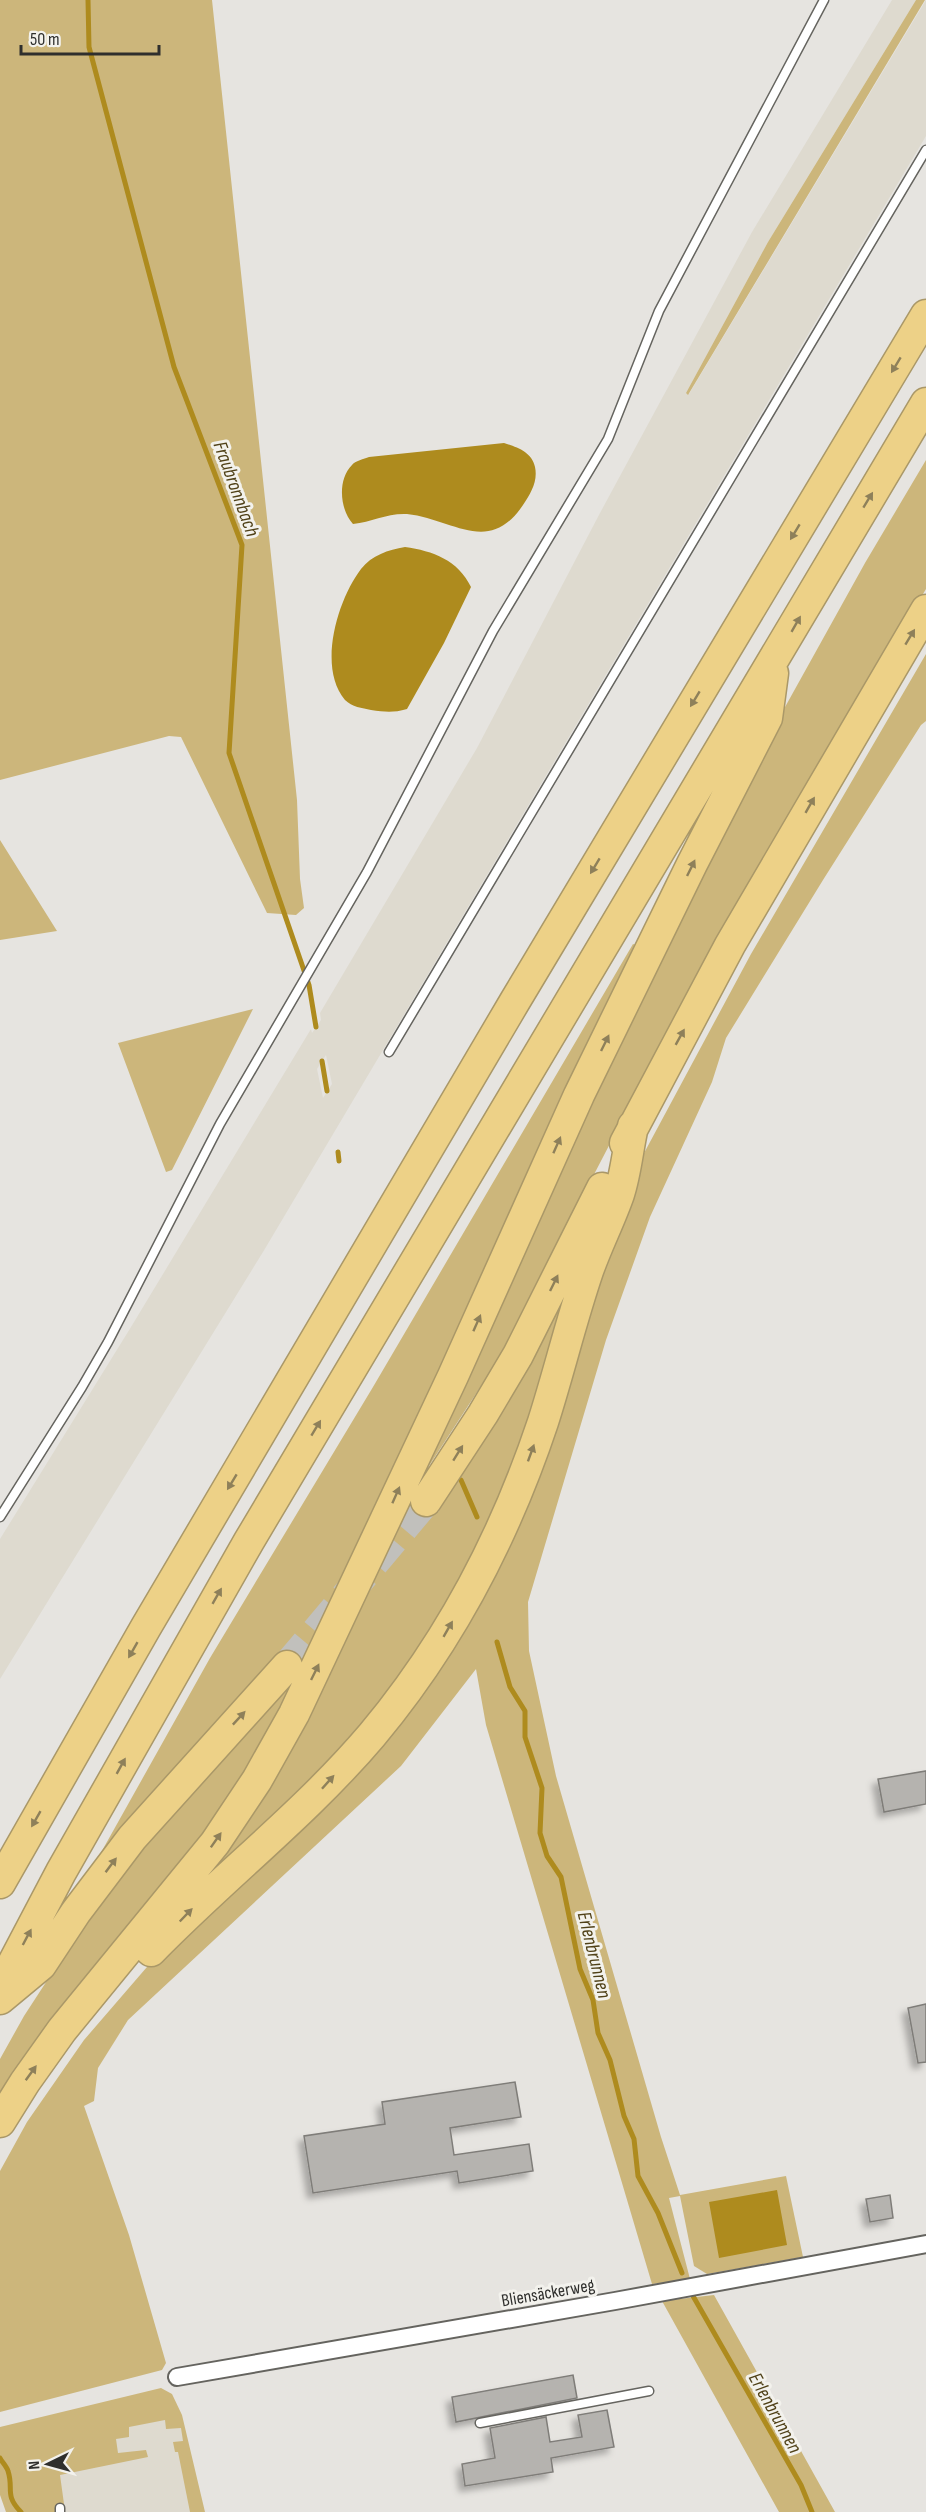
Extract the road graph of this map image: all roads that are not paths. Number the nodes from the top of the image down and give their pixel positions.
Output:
1 (824, 0) edge
2 (926, 150) edge
3 (926, 315) edge
4 (926, 403) edge
5 (926, 610) edge
6 (774, 661) junction
7 (389, 1052) dead end
8 (633, 1126) junction
9 (426, 1501) tunnel mouth
10 (0, 1517) edge
11 (287, 1666) tunnel mouth
12 (0, 1883) edge
13 (100, 1983) junction
14 (0, 1988) edge
15 (0, 1999) edge
16 (0, 2122) edge
17 (926, 2244) edge
18 (177, 2377) dead end
19 (649, 2391) dead end
20 (480, 2423) dead end

1 - 10 lane
2 - 7 lane
3 -> 12 highway
6 -> 4 highway
8 -> 5 highway
13 -> 6 highway
14 -> 6 highway
9 -> 8 highway
13 -> 8 highway
15 -> 11 highway
16 -> 13 highway
17 - 18 street, Bliensäckerweg
19 - 20 lane

